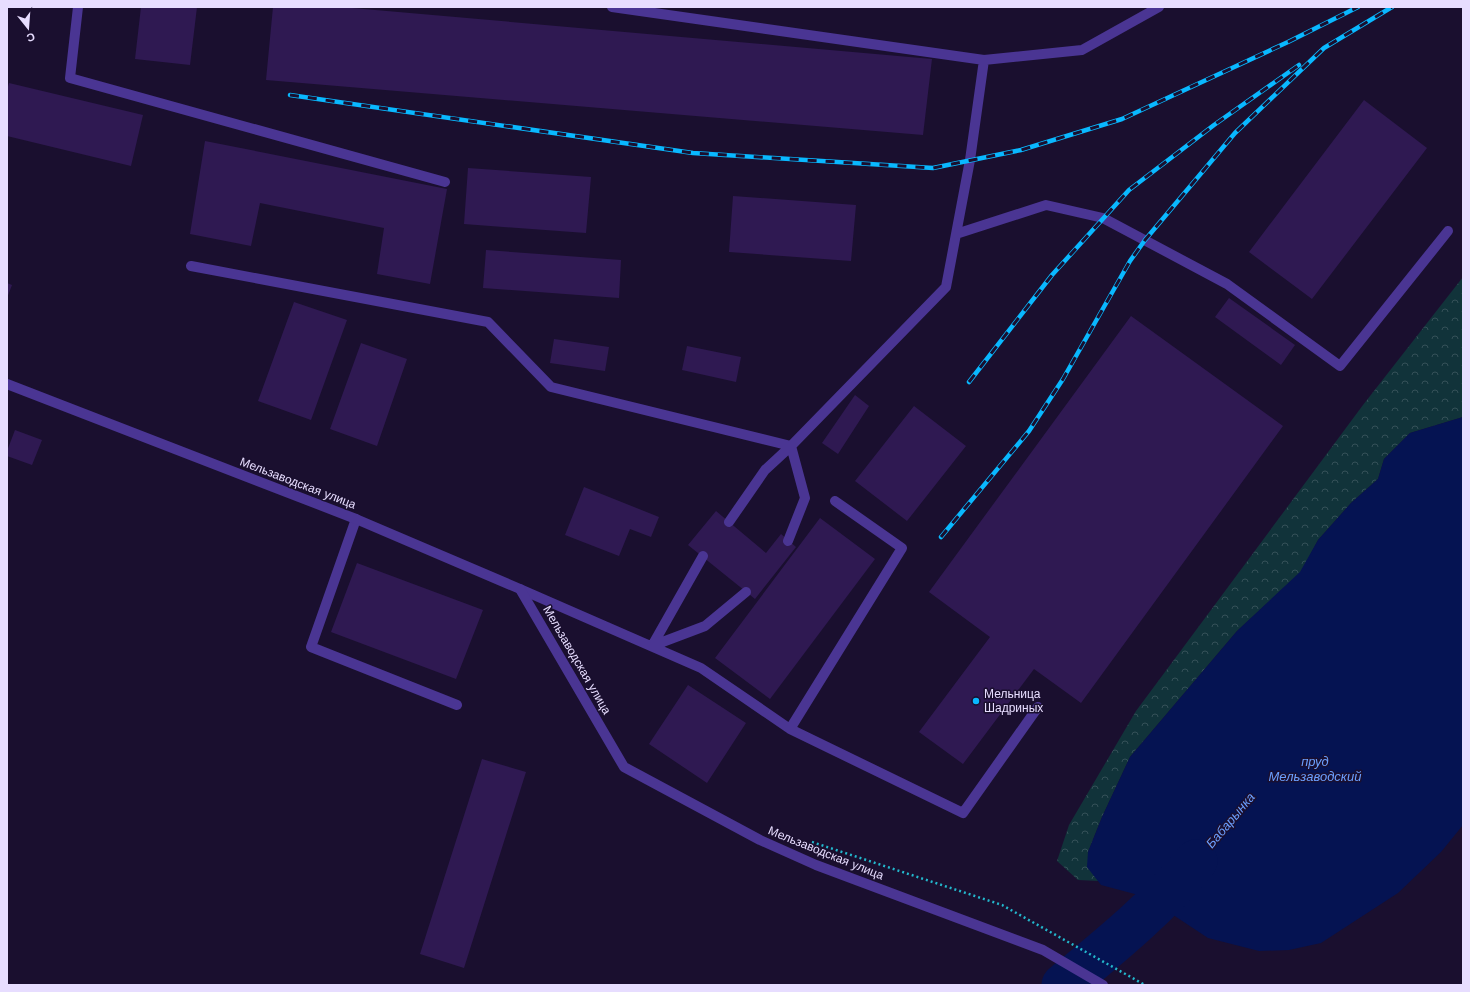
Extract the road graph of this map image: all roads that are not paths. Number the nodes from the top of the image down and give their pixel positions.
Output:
1 (78, 7) edge
2 (612, 7) edge
3 (1159, 7) edge
4 (984, 60) junction
5 (445, 182) dead end
6 (1448, 231) dead end
7 (956, 234) junction
8 (191, 266) dead end
9 (7, 384) edge
10 (791, 446) junction
11 (835, 501) dead end
12 (356, 519) junction
13 (729, 522) dead end
14 (788, 541) dead end
15 (703, 556) dead end
16 (520, 589) junction
17 (746, 592) dead end
18 (652, 646) junction
19 (457, 705) dead end
20 (1038, 707) dead end
21 (790, 729) junction
22 (1103, 985) edge

1 - 5 street
2 - 4 street
3 - 4 street
4 - 7 street
6 - 7 street
7 - 10 street
8 - 10 street
9 - 12 street, Мельзаводская улица
10 - 13 street
10 - 14 street
11 - 21 street
12 - 16 street, Мельзаводская улица
12 - 19 street
15 - 18 street
16 - 18 street
16 - 22 street, Мельзаводская улица
17 - 18 street
18 - 21 street
20 - 21 street

